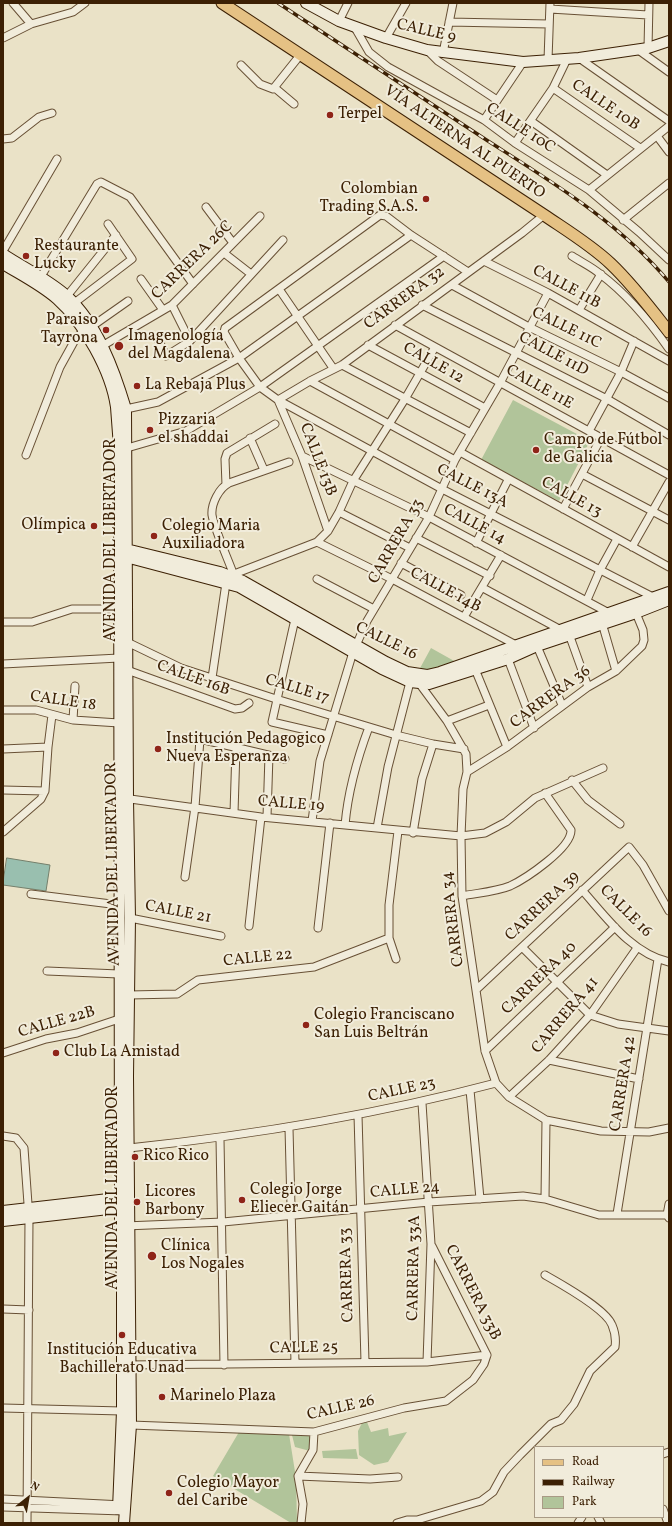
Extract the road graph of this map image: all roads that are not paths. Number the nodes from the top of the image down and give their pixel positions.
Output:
1 (13, 3) edge
2 (85, 3) edge
3 (222, 3) edge
4 (306, 3) edge
5 (348, 3) edge
6 (406, 3) edge
7 (453, 3) edge
8 (649, 3) edge
9 (550, 6) edge
10 (648, 15) junction
11 (339, 21) junction
12 (449, 22) junction
13 (31, 24) junction
14 (549, 24) junction
15 (354, 26) junction
16 (3, 38) edge
17 (386, 38) junction
18 (669, 41) edge
19 (642, 49) junction
20 (427, 50) junction
21 (443, 52) junction
22 (301, 54) junction
23 (579, 58) junction
24 (567, 59) junction
25 (548, 60) junction
26 (523, 62) junction
27 (241, 65) dead end
28 (669, 72) edge
29 (275, 88) junction
30 (553, 88) junction
31 (497, 100) junction
32 (294, 104) dead end
33 (52, 113) dead end
34 (484, 120) junction
35 (530, 121) junction
36 (669, 121) edge
37 (669, 126) edge
38 (657, 136) junction
39 (3, 140) edge
40 (515, 143) junction
41 (640, 148) junction
42 (669, 152) edge
43 (57, 159) dead end
44 (607, 175) junction
45 (669, 183) edge
46 (589, 190) junction
47 (206, 207) dead end
48 (544, 215) junction
49 (260, 216) dead end
50 (623, 220) junction
51 (108, 224) dead end
52 (116, 235) junction
53 (411, 235) junction
54 (283, 240) dead end
55 (233, 243) junction
56 (3, 251) edge
57 (224, 253) junction
58 (3, 254) edge
59 (444, 256) junction
60 (572, 256) dead end
61 (669, 260) edge
62 (484, 261) junction
63 (3, 264) edge
64 (468, 272) junction
65 (252, 274) junction
66 (600, 274) junction
67 (40, 278) junction
68 (141, 279) dead end
69 (193, 284) junction
70 (452, 285) junction
71 (279, 289) junction
72 (548, 293) junction
73 (70, 300) junction
74 (128, 301) dead end
75 (172, 305) junction
76 (422, 305) junction
77 (163, 310) junction
78 (579, 310) junction
79 (297, 315) junction
80 (395, 325) junction
81 (529, 327) junction
82 (88, 329) junction
83 (669, 332) edge
84 (158, 339) dead end
85 (190, 340) junction
86 (634, 341) junction
87 (317, 345) junction
88 (368, 345) junction
89 (102, 346) junction
90 (434, 347) junction
91 (669, 349) edge
92 (517, 352) junction
93 (239, 358) junction
94 (669, 361) edge
95 (342, 365) junction
96 (333, 368) junction
97 (621, 372) junction
98 (419, 373) junction
99 (310, 381) junction
100 (500, 382) junction
101 (260, 387) junction
102 (669, 398) edge
103 (405, 399) junction
104 (607, 399) junction
105 (278, 400) junction
106 (485, 408) junction
107 (126, 409) junction
108 (275, 424) dead end
109 (388, 424) junction
110 (589, 431) junction
111 (471, 433) junction
112 (669, 435) edge
113 (250, 438) junction
114 (601, 438) junction
115 (127, 448) junction
116 (371, 450) junction
117 (460, 452) junction
118 (26, 455) dead end
119 (302, 456) junction
120 (455, 460) junction
121 (289, 462) dead end
122 (264, 470) junction
123 (582, 474) junction
124 (669, 475) edge
125 (353, 480) junction
126 (508, 480) junction
127 (669, 482) edge
128 (226, 485) junction
129 (442, 488) junction
130 (563, 509) junction
131 (653, 511) junction
132 (339, 512) junction
133 (491, 513) junction
134 (428, 517) junction
135 (669, 520) edge
136 (328, 531) junction
137 (416, 538) junction
138 (618, 539) junction
139 (317, 542) junction
140 (476, 543) junction
141 (632, 547) junction
142 (410, 548) junction
143 (123, 552) junction
144 (501, 555) junction
145 (401, 563) junction
146 (669, 567) edge
147 (600, 570) junction
148 (490, 576) junction
149 (230, 577) junction
150 (317, 579) dead end
151 (392, 579) junction
152 (483, 588) junction
153 (669, 592) edge
154 (461, 595) dead end
155 (653, 597) junction
156 (587, 600) junction
157 (669, 600) edge
158 (119, 609) junction
159 (374, 609) junction
160 (609, 613) junction
161 (636, 613) junction
162 (464, 617) junction
163 (294, 619) junction
164 (3, 622) edge
165 (602, 623) junction
166 (565, 632) junction
167 (127, 642) junction
168 (516, 645) junction
169 (537, 646) junction
170 (355, 649) junction
171 (119, 658) junction
172 (508, 658) junction
173 (3, 664) edge
174 (475, 669) junction
175 (127, 670) junction
176 (616, 671) junction
177 (212, 678) junction
178 (414, 682) junction
179 (74, 686) dead end
180 (588, 686) junction
181 (276, 699) junction
182 (249, 703) dead end
183 (489, 705) junction
184 (562, 705) junction
185 (3, 710) edge
186 (52, 715) junction
187 (333, 716) junction
188 (73, 720) junction
189 (447, 721) junction
190 (119, 723) junction
191 (369, 727) junction
192 (534, 728) junction
193 (328, 735) junction
194 (396, 735) junction
195 (433, 744) junction
196 (48, 747) junction
197 (507, 747) junction
198 (236, 748) junction
199 (3, 749) edge
200 (464, 749) junction
201 (270, 755) junction
202 (284, 759) dead end
203 (603, 768) dead end
204 (467, 772) junction
205 (572, 780) junction
206 (3, 790) edge
207 (45, 791) junction
208 (545, 793) junction
209 (123, 798) junction
210 (195, 807) junction
211 (234, 813) junction
212 (264, 817) junction
213 (312, 821) junction
214 (330, 823) junction
215 (620, 824) dead end
216 (345, 825) junction
217 (377, 828) junction
218 (398, 831) junction
219 (3, 832) edge
220 (413, 833) junction
221 (461, 836) junction
222 (185, 877) dead end
223 (582, 890) junction
224 (31, 894) dead end
225 (462, 896) junction
226 (119, 905) junction
227 (669, 911) edge
228 (130, 918) junction
229 (249, 926) dead end
230 (615, 927) junction
231 (318, 928) dead end
232 (221, 936) dead end
233 (389, 938) junction
234 (522, 947) junction
235 (637, 948) junction
236 (396, 959) dead end
237 (658, 959) junction
238 (669, 962) edge
239 (47, 971) dead end
240 (119, 974) junction
241 (557, 982) junction
242 (476, 989) junction
243 (129, 995) junction
244 (590, 1015) junction
245 (119, 1019) junction
246 (647, 1028) junction
247 (669, 1031) edge
248 (485, 1050) junction
249 (3, 1053) edge
250 (549, 1060) junction
251 (639, 1079) junction
252 (496, 1084) junction
253 (470, 1090) junction
254 (509, 1097) junction
255 (422, 1103) junction
256 (358, 1114) junction
257 (546, 1120) junction
258 (289, 1128) junction
259 (669, 1128) edge
260 (630, 1132) junction
261 (3, 1136) edge
262 (220, 1138) junction
263 (129, 1148) junction
264 (480, 1199) junction
265 (544, 1199) junction
266 (124, 1202) junction
267 (429, 1202) junction
268 (669, 1204) edge
269 (360, 1208) junction
270 (3, 1211) edge
271 (29, 1213) junction
272 (617, 1214) junction
273 (291, 1215) junction
274 (668, 1217) edge
275 (3, 1221) edge
276 (223, 1222) junction
277 (124, 1226) junction
278 (431, 1244) junction
279 (545, 1275) dead end
280 (3, 1308) edge
281 (29, 1310) junction
282 (487, 1355) junction
283 (365, 1362) junction
284 (427, 1362) junction
285 (295, 1363) junction
286 (126, 1365) junction
287 (224, 1365) junction
288 (3, 1408) edge
289 (29, 1410) junction
290 (122, 1411) junction
291 (131, 1425) junction
292 (314, 1432) junction
293 (298, 1476) junction
294 (398, 1477) dead end
295 (3, 1499) edge
296 (27, 1500) junction
297 (3, 1507) edge
298 (27, 1508) junction
299 (121, 1508) junction
300 (664, 1512) edge
301 (27, 1523) edge
302 (118, 1523) edge
303 (124, 1523) edge
304 (301, 1523) edge
305 (397, 1523) edge
306 (668, 1523) edge

1 - 13 street
2 - 13 street
3 - 22 main road, VÍA ALTERNA AL PUERTO
4 - 11 main road, CALLE 9
5 - 11 street
6 - 17 street
7 - 12 street
8 - 10 street
9 - 10 street
9 - 14 street
10 - 19 street
11 - 15 main road, CALLE 9
12 - 14 street
12 - 21 street
13 - 16 street
14 - 25 street
15 - 17 main road, CALLE 9
15 - 34 street, CALLE 10C
17 - 20 main road, CALLE 9
18 - 19 main road, CALLE 9
19 - 23 main road, CALLE 9
19 - 28 street
20 - 21 main road, CALLE 9
20 - 31 street, CALLE 10C
21 - 26 main road, CALLE 9
22 - 29 street
22 - 48 main road, VÍA ALTERNA AL PUERTO
23 - 24 main road, CALLE 9
23 - 36 street
24 - 25 main road, CALLE 9
24 - 30 street
25 - 26 main road, CALLE 9
26 - 31 street
27 - 29 street
29 - 32 street
30 - 35 street
30 - 41 street, CALLE 10B
31 - 34 street
33 - 39 street
34 - 40 street, CALLE 10C
35 - 40 street
35 - 44 street, CALLE 10C
37 - 38 street
38 - 41 street
38 - 42 street
40 - 46 street, CALLE 10C
41 - 44 street
43 - 56 street
44 - 46 street
45 - 50 street
46 - 50 street, CALLE 10C
47 - 55 street
48 - 62 street, CARRERA 32
48 - 83 main road, VÍA ALTERNA AL PUERTO
49 - 55 street, CARRERA 26C
50 - 61 street, CALLE 10C
51 - 52 street
52 - 73 street
52 - 73 street
53 - 59 street
53 - 71 street
53 - 79 street
54 - 65 street
55 - 57 street, CARRERA 26C
57 - 65 street
57 - 69 street, CARRERA 26C
58 - 67 main road, AVENIDA DEL LIBERTADOR
59 - 64 street
59 - 87 street
60 - 66 street
62 - 64 street, CARRERA 32
62 - 72 street, CALLE 11B
63 - 82 main road, AVENIDA DEL LIBERTADOR
64 - 70 street, CARRERA 32
65 - 85 street
66 - 78 street
66 - 91 street
67 - 69 street
67 - 73 main road, AVENIDA DEL LIBERTADOR
68 - 77 street
69 - 75 street, CARRERA 26C
70 - 76 street, CARRERA 32
70 - 81 street, CALLE 11C
71 - 79 street
71 - 93 street, CALLE 13A
72 - 78 street, CALLE 11B
72 - 81 street, CARRERA 33
73 - 82 main road, AVENIDA DEL LIBERTADOR
74 - 82 street
75 - 77 street, CARRERA 26C
75 - 85 street
76 - 80 street, CARRERA 32
76 - 92 street, CALLE 11D
77 - 89 street, CARRERA 26C
78 - 86 street, CALLE 11B
79 - 87 street
79 - 93 street
80 - 88 street, CARRERA 32
80 - 90 street, CALLE 11E
81 - 92 street, CARRERA 33
81 - 97 street, CALLE 11C
82 - 89 main road, AVENIDA DEL LIBERTADOR
82 - 118 street
82 - 143 main road, AVENIDA DEL LIBERTADOR
84 - 85 street
86 - 94 street, CALLE 11B
86 - 97 street
87 - 96 street
87 - 101 street
88 - 95 street, CARRERA 32
88 - 98 street, CALLE 12
89 - 107 main road, AVENIDA DEL LIBERTADOR
90 - 98 street
90 - 100 street, CALLE 11E
92 - 100 street, CARRERA 33
92 - 104 street, CALLE 11D
93 - 101 street, CALLE 13A
93 - 107 street
95 - 96 street, CARRERA 32
95 - 103 street
96 - 99 street, CARRERA 32
97 - 102 street, CALLE 11C
97 - 104 street
98 - 103 street
98 - 106 street, CALLE 12
99 - 105 street, CARRERA 32
99 - 109 street
100 - 106 street, CARRERA 33
100 - 110 street, CALLE 11E
101 - 105 street, CALLE 13A
101 - 115 street
103 - 109 street
103 - 111 street
104 - 110 street
104 - 112 street, CALLE 11D
105 - 116 street, CALLE 13A
105 - 119 street, CALLE 13B
106 - 111 street, CARRERA 33
107 - 115 main road, AVENIDA DEL LIBERTADOR
108 - 113 street
109 - 116 street
109 - 120 street
110 - 114 street, CALLE 11E
111 - 117 street, CARRERA 33
113 - 122 street
113 - 128 street
114 - 123 street
114 - 124 street, CALLE 11E
115 - 143 main road, AVENIDA DEL LIBERTADOR
116 - 125 street
116 - 129 street, CALLE 13A
117 - 120 street, CARRERA 33
117 - 126 street, CALLE 13
119 - 125 street, CALLE 14
119 - 136 street, CALLE 13B
120 - 129 street, CARRERA 33
121 - 122 street
122 - 128 street
123 - 130 street
123 - 131 street
125 - 132 street
125 - 134 street, CALLE 14
126 - 130 street, CALLE 13
126 - 133 street
127 - 131 street
128 - 149 street
129 - 133 street, CALLE 13A
129 - 134 street, CARRERA 33
130 - 138 street, CALLE 13
131 - 135 street
131 - 141 street
132 - 136 street
132 - 142 street
133 - 140 street
133 - 147 street, CALLE 13A
134 - 137 street, CARRERA 33
134 - 140 street, CALLE 14
136 - 139 street
137 - 142 street, CARRERA 33
137 - 148 street
138 - 141 street, CALLE 13
138 - 147 street
139 - 149 street
139 - 151 street, CALLE 14B
140 - 144 street, CALLE 14
141 - 146 street, CALLE 13
142 - 145 street, CARRERA 33
143 - 149 main road, CALLE 16
143 - 158 main road, AVENIDA DEL LIBERTADOR
143 - 167 main road, AVENIDA DEL LIBERTADOR
144 - 148 street
144 - 156 street, CALLE 14
145 - 151 street, CARRERA 33
145 - 154 street
147 - 155 street, CALLE 13A
147 - 156 street
148 - 152 street
149 - 163 main road, CALLE 16
149 - 170 main road, CALLE 16
149 - 177 street
150 - 159 street
151 - 159 street, CARRERA 33
151 - 162 street, CALLE 14B
152 - 162 street
152 - 166 street
153 - 155 main road, CALLE 16
155 - 160 main road, CALLE 16
156 - 160 street, CALLE 14
157 - 161 main road, CALLE 16
158 - 164 street
158 - 171 main road, AVENIDA DEL LIBERTADOR
159 - 170 street, CARRERA 33
160 - 166 main road, CALLE 16
161 - 165 main road, CALLE 16
161 - 176 street, CARRERA 36
162 - 168 street, CALLE 14B
163 - 170 main road, CALLE 16
163 - 181 street
165 - 166 main road, CALLE 16
165 - 176 street
166 - 168 main road, CALLE 16
166 - 169 main road, CALLE 16
166 - 180 street
167 - 175 main road, AVENIDA DEL LIBERTADOR
167 - 177 street, CALLE 17
168 - 170 main road, CALLE 16
169 - 172 main road, CALLE 16
169 - 184 street
170 - 178 main road, CALLE 16
170 - 187 street, CARRERA 33
171 - 173 street
171 - 190 main road, AVENIDA DEL LIBERTADOR
172 - 174 main road, CALLE 16
172 - 192 street
174 - 178 main road, CALLE 16
174 - 183 street
175 - 182 street, CALLE 16B
175 - 209 main road, AVENIDA DEL LIBERTADOR
176 - 180 street, CARRERA 36
177 - 181 street, CALLE 17
178 - 189 street, CALLE 16
178 - 194 street
179 - 188 street
180 - 184 street, CARRERA 36
181 - 187 street, CALLE 17
181 - 193 street
183 - 189 street
183 - 197 street
184 - 192 street, CARRERA 36
185 - 186 street, CALLE 18
186 - 188 street, CALLE 18
186 - 196 street
187 - 191 street, CALLE 17
187 - 193 street, CARRERA 33
188 - 190 street, CALLE 18
189 - 200 street, CALLE 16
190 - 209 main road, AVENIDA DEL LIBERTADOR
191 - 194 street, CALLE 17
191 - 216 street
192 - 197 street, CARRERA 36
193 - 213 street, CARRERA 33
194 - 195 street, CALLE 17
194 - 217 street
195 - 200 street, CALLE 17
195 - 220 street
196 - 199 street
196 - 207 street
197 - 204 street, CARRERA 36
198 - 201 street
198 - 210 street
198 - 211 street
200 - 204 street, CARRERA 34
201 - 202 street
201 - 212 street
203 - 205 street, CALLE 19
204 - 221 street, CARRERA 34
205 - 208 street, CALLE 19
205 - 215 street
206 - 207 street
207 - 219 street
208 - 221 street, CALLE 19
208 - 225 street
209 - 210 street, CALLE 19
209 - 226 main road, AVENIDA DEL LIBERTADOR
209 - 228 main road, AVENIDA DEL LIBERTADOR
210 - 211 street, CALLE 19
210 - 222 street
211 - 212 street, CALLE 19
212 - 213 street, CALLE 19
212 - 229 street
213 - 214 street, CALLE 19
214 - 216 street, CALLE 19
214 - 231 street
216 - 217 street, CALLE 19
217 - 218 street, CALLE 19
218 - 220 street, CALLE 19
218 - 233 street
220 - 221 street, CALLE 19
221 - 225 street, CARRERA 34
223 - 227 street, CARRERA 39
223 - 230 street, CALLE 16
223 - 234 street, CARRERA 39
224 - 226 street
225 - 242 street, CARRERA 34
226 - 240 main road, AVENIDA DEL LIBERTADOR
228 - 232 street, CALLE 21
228 - 243 main road, AVENIDA DEL LIBERTADOR
230 - 235 street, CALLE 16
230 - 241 street, CARRERA 40
233 - 236 street
233 - 243 street, CALLE 22
234 - 241 street
234 - 242 street, CARRERA 39
235 - 237 street, CALLE 16
235 - 244 street, CARRERA 41
237 - 238 street, CALLE 16
237 - 246 street, CARRERA 42
239 - 240 street
240 - 245 main road, AVENIDA DEL LIBERTADOR
241 - 244 street
241 - 248 street, CARRERA 40
242 - 248 street, CARRERA 34
243 - 263 main road, AVENIDA DEL LIBERTADOR
244 - 246 street
244 - 250 street, CARRERA 41
245 - 249 street, CALLE 22B
245 - 266 main road, AVENIDA DEL LIBERTADOR
246 - 247 street
246 - 251 street, CARRERA 42
248 - 252 street, CARRERA 34
250 - 251 street
250 - 254 street, CARRERA 41
251 - 260 street, CARRERA 42
252 - 253 street, CALLE 23
252 - 254 street
253 - 255 street, CALLE 23
253 - 264 street
254 - 257 street
255 - 256 street, CALLE 23
255 - 267 street, CARRERA 33A
256 - 258 street, CALLE 23
256 - 269 street, CARRERA 33
257 - 260 street
257 - 265 street
258 - 262 street, CALLE 23
258 - 273 street
259 - 260 street
260 - 272 street, CARRERA 42
261 - 271 street
262 - 263 street, CALLE 23
262 - 276 street
263 - 266 main road, AVENIDA DEL LIBERTADOR
264 - 265 street, CALLE 24
264 - 267 street, CALLE 24
265 - 272 street, CALLE 24
266 - 271 main road
266 - 277 main road, AVENIDA DEL LIBERTADOR
267 - 269 street, CALLE 24
267 - 278 street, CARRERA 33A
268 - 274 street
269 - 273 street, CALLE 24
269 - 283 street, CARRERA 33
270 - 271 main road
271 - 275 main road
271 - 281 street
272 - 274 street, CALLE 24
273 - 276 street, CALLE 24
273 - 285 street
276 - 277 street, CALLE 24
276 - 287 street
277 - 286 main road, AVENIDA DEL LIBERTADOR
278 - 282 street, CARRERA 33B
278 - 284 street, CARRERA 33A
279 - 305 street
280 - 281 street
281 - 289 street
282 - 284 street, CALLE 25
282 - 292 street, CALLE 26
283 - 284 street, CALLE 25
283 - 285 street, CALLE 25
285 - 287 street, CALLE 25
286 - 287 street, CALLE 25
286 - 290 main road, AVENIDA DEL LIBERTADOR
286 - 291 main road, AVENIDA DEL LIBERTADOR
288 - 289 street
289 - 290 street
289 - 296 street
290 - 299 main road, AVENIDA DEL LIBERTADOR
291 - 292 street, CALLE 26
291 - 299 main road, AVENIDA DEL LIBERTADOR
292 - 293 street
293 - 294 street
293 - 304 street
295 - 296 street
296 - 298 street
296 - 299 street
297 - 298 street
298 - 299 street
298 - 301 street
299 - 302 main road, AVENIDA DEL LIBERTADOR
299 - 303 main road, AVENIDA DEL LIBERTADOR
300 - 306 street

